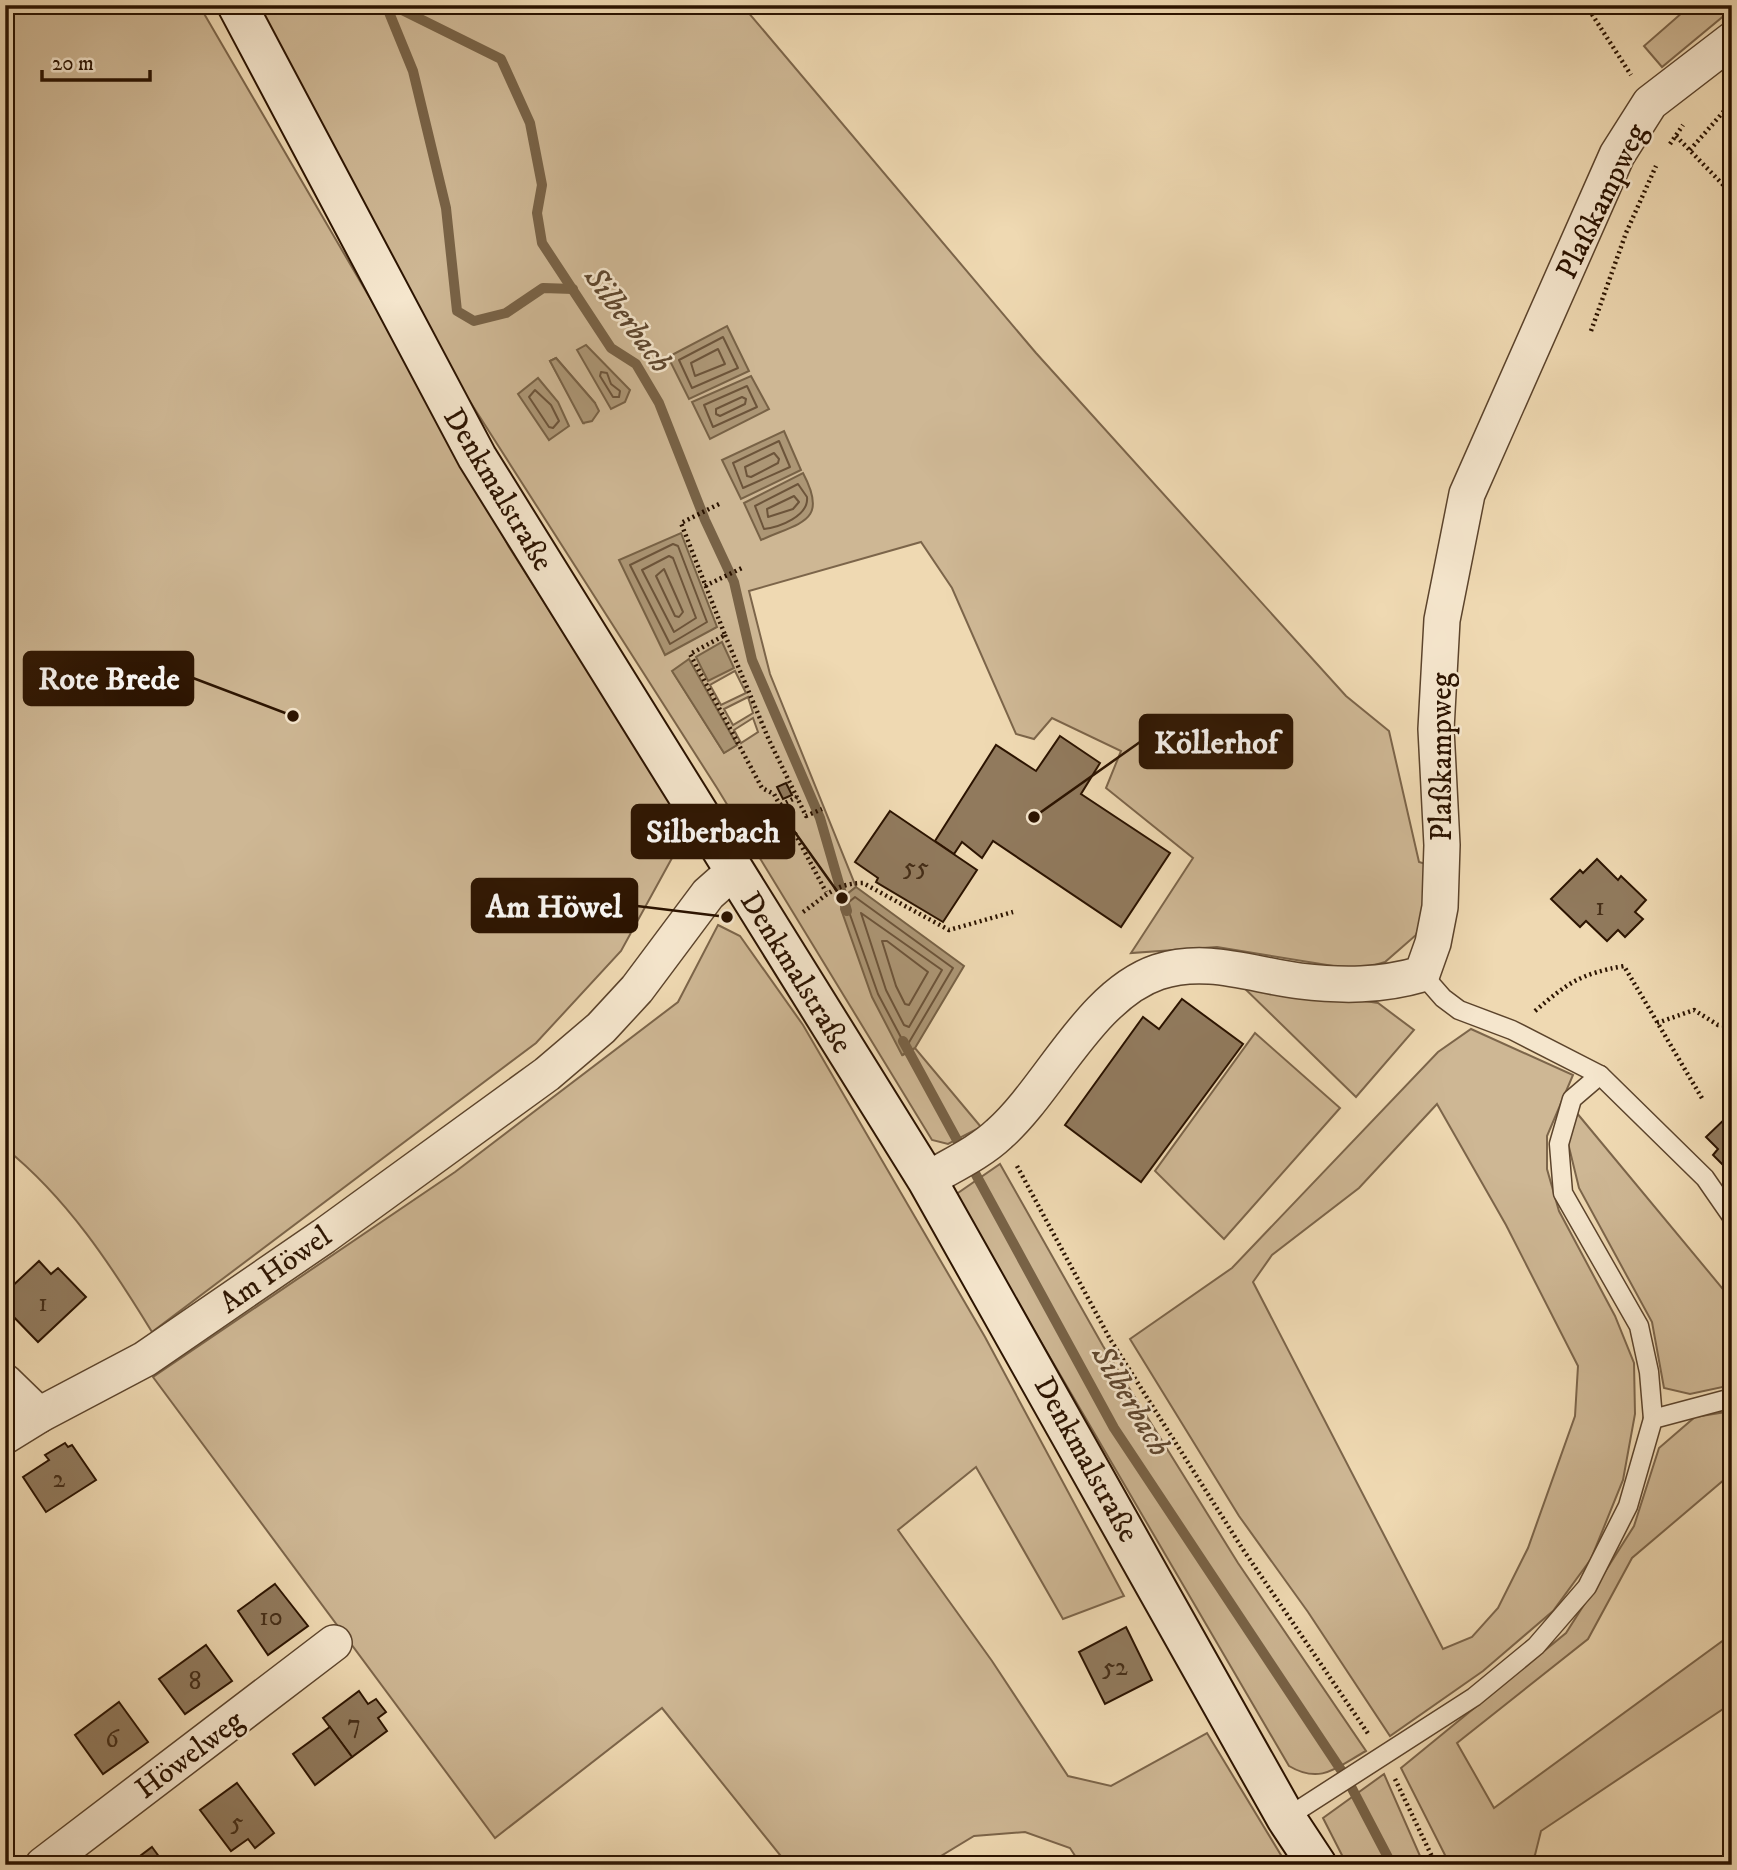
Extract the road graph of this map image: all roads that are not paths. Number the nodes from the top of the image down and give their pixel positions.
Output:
1 (237, 5) edge
2 (1732, 40) edge
3 (734, 871) junction
4 (1422, 974) junction
5 (1600, 1075) junction
6 (937, 1174) junction
7 (1732, 1217) edge
8 (5, 1382) edge
9 (1732, 1398) edge
10 (39, 1415) junction
11 (1653, 1419) junction
12 (5, 1436) edge
13 (334, 1643) dead end
14 (1286, 1818) junction
15 (43, 1865) edge
16 (1317, 1865) edge

1 - 3 main road, Denkmalstraße
2 - 4 street, Plaßkampweg
3 - 6 main road, Denkmalstraße
3 - 10 street, Am Höwel
4 - 5 lane
4 - 6 street
5 - 7 lane
5 - 11 lane
6 - 14 main road, Denkmalstraße
8 - 10 street
9 - 11 lane
10 - 12 street, Am Höwel
11 - 14 lane
13 - 15 street, Höwelweg
14 - 16 main road, Denkmalstraße

